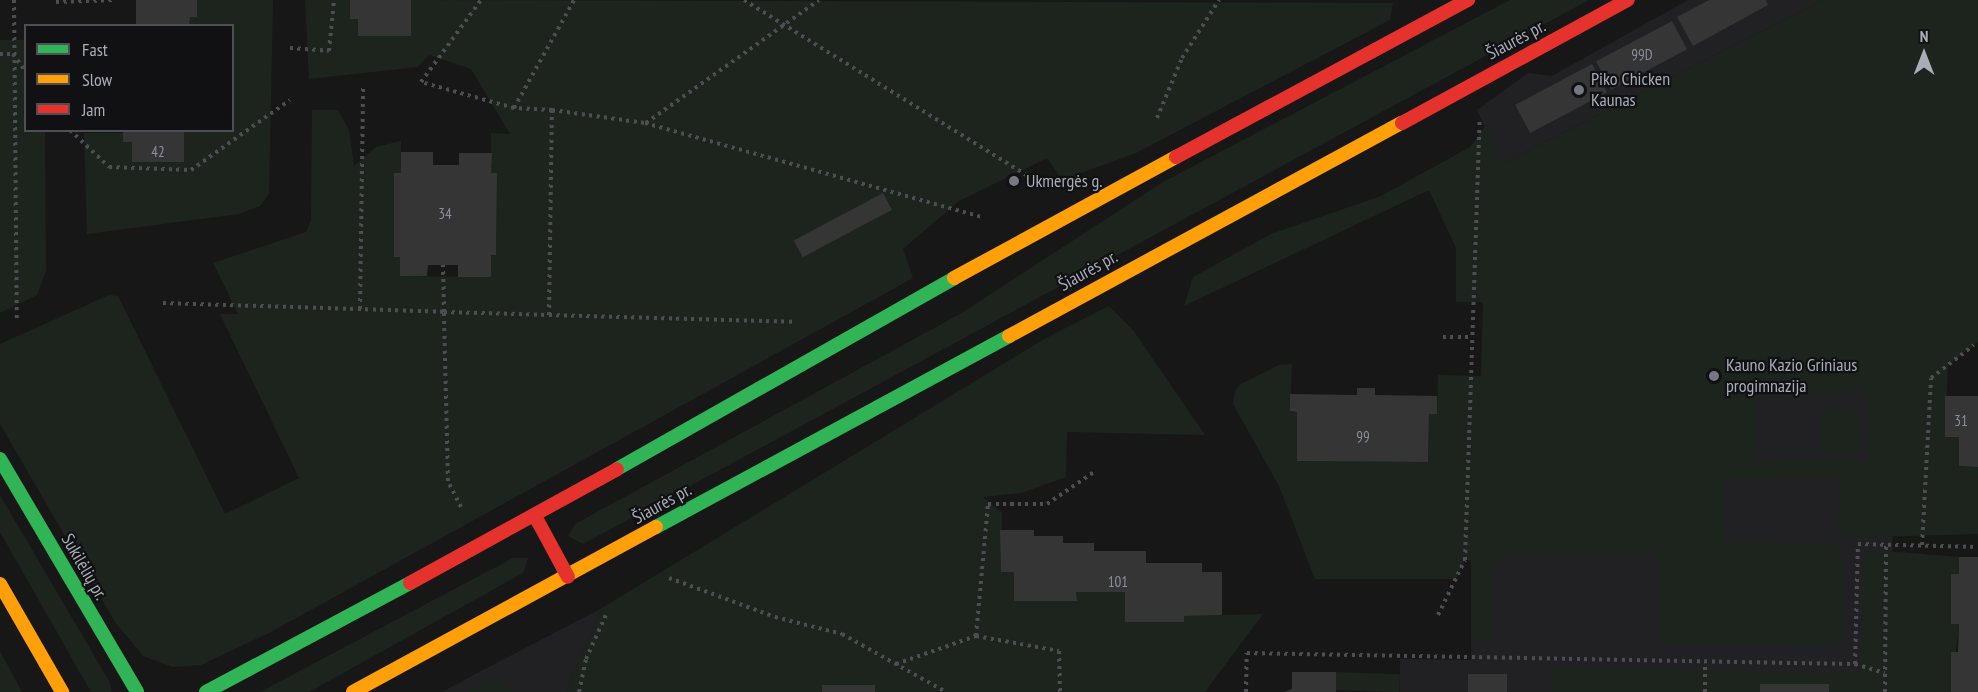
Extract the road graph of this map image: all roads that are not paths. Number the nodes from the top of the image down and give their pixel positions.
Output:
1 (1468, 0) edge
2 (1628, 0) edge
3 (0, 459) edge
4 (536, 516) junction
5 (568, 577) junction
6 (0, 584) edge
7 (62, 692) edge
8 (137, 692) edge
9 (207, 692) edge
10 (353, 692) edge

1 - 4 main road
2 - 5 main road, Šiaurės pr.
3 - 8 main road, Sukilėlių pr.
4 - 5 main road
4 - 9 main road
5 - 10 main road, Šiaurės pr.
6 - 7 main road

